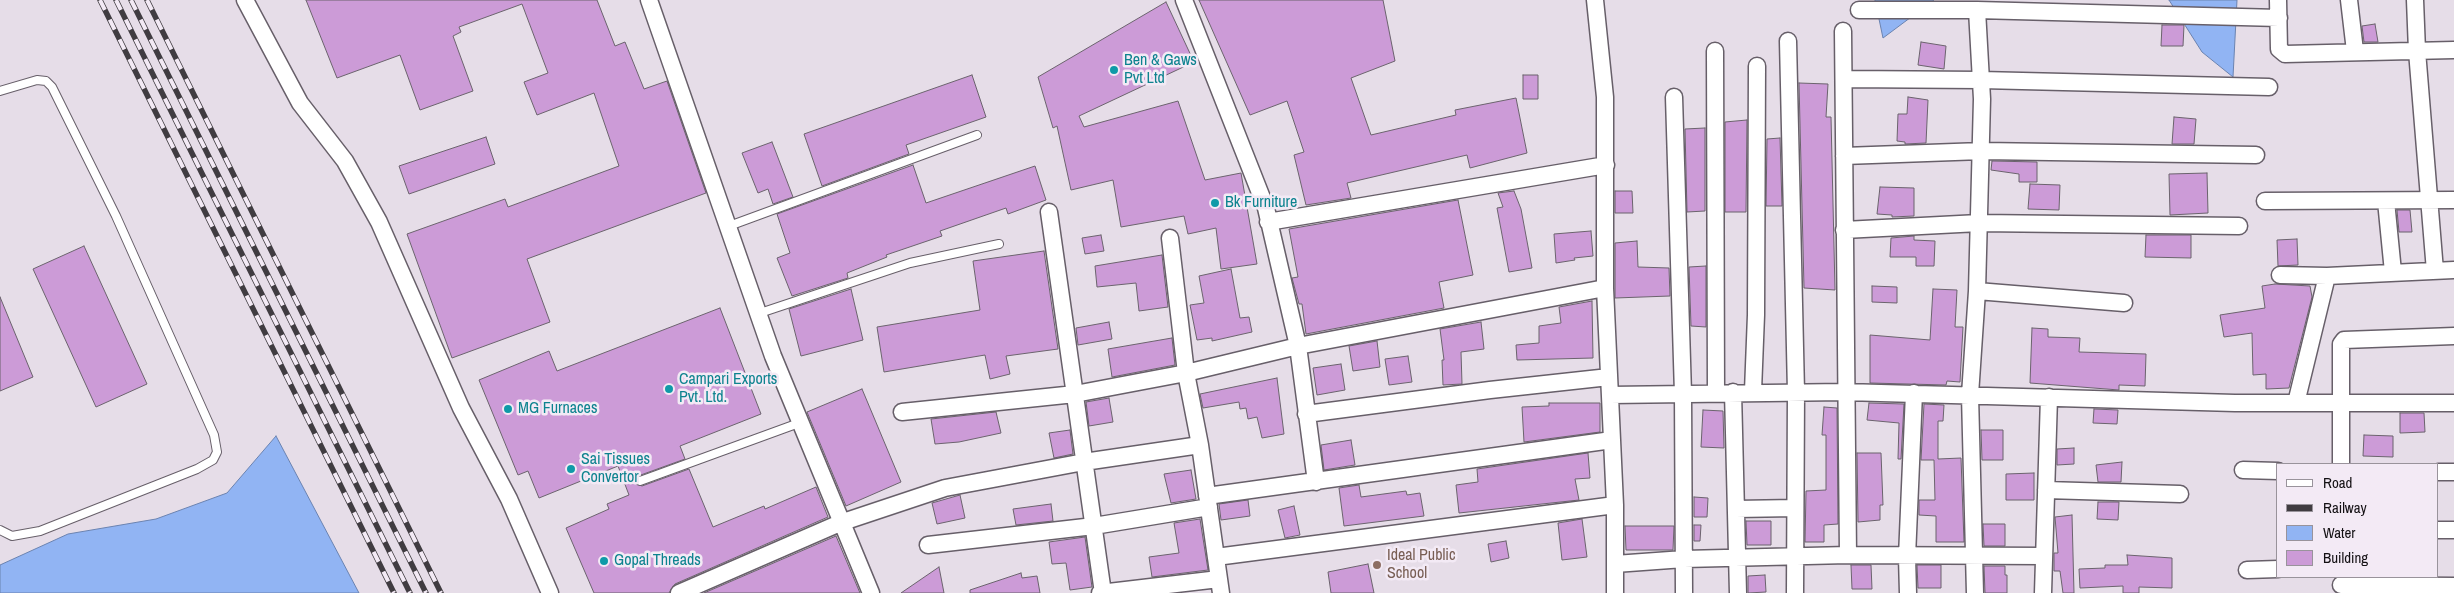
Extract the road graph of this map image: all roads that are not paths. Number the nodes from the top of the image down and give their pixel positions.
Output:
1 (245, 0) edge
2 (648, 0) edge
3 (1184, 0) edge
4 (1595, 0) edge
5 (2278, 0) edge
6 (2349, 0) edge
7 (2415, 0) edge
8 (2135, 6) edge
9 (1858, 10) dead end
10 (1977, 10) junction
11 (2279, 18) junction
12 (1843, 32) dead end
13 (1788, 41) dead end
14 (2454, 50) edge
15 (1714, 51) dead end
16 (2355, 51) junction
17 (2416, 51) junction
18 (1757, 66) dead end
19 (1844, 79) junction
20 (1981, 80) junction
21 (2269, 86) dead end
22 (0, 91) edge
23 (1674, 97) dead end
24 (977, 135) dead end
25 (1982, 151) junction
26 (2256, 155) dead end
27 (1844, 156) junction
28 (1606, 165) junction
29 (2429, 200) junction
30 (2454, 200) edge
31 (2265, 201) dead end
32 (2386, 201) junction
33 (1049, 212) dead end
34 (1268, 222) junction
35 (1979, 222) junction
36 (729, 226) junction
37 (2239, 226) dead end
38 (1844, 230) junction
39 (1170, 238) dead end
40 (999, 244) dead end
41 (2454, 270) edge
42 (2435, 271) junction
43 (2393, 272) junction
44 (2280, 275) dead end
45 (2327, 276) junction
46 (1605, 288) junction
47 (1977, 291) junction
48 (2124, 303) dead end
49 (760, 313) junction
50 (2454, 336) edge
51 (1298, 346) junction
52 (1186, 373) junction
53 (1609, 377) junction
54 (1725, 392) junction
55 (1753, 392) junction
56 (1796, 392) junction
57 (1845, 392) junction
58 (1914, 393) junction
59 (1075, 394) junction
60 (1683, 394) junction
61 (1610, 395) junction
62 (1970, 395) junction
63 (2049, 398) junction
64 (2296, 403) junction
65 (2454, 403) edge
66 (2341, 404) junction
67 (902, 412) dead end
68 (1306, 414) junction
69 (799, 423) junction
70 (1612, 440) junction
71 (1200, 445) junction
72 (1084, 462) junction
73 (2341, 463) edge
74 (2243, 470) dead end
75 (2276, 471) edge
76 (2439, 472) edge
77 (2454, 472) edge
78 (640, 481) dead end
79 (1316, 482) junction
80 (2046, 490) junction
81 (2180, 494) dead end
82 (1208, 501) junction
83 (1615, 505) junction
84 (1736, 508) junction
85 (1795, 508) junction
86 (840, 522) junction
87 (1094, 526) junction
88 (0, 530) edge
89 (2439, 530) edge
90 (2454, 530) edge
91 (928, 545) dead end
92 (1848, 555) junction
93 (2043, 556) junction
94 (1216, 557) junction
95 (1796, 557) junction
96 (1908, 557) junction
97 (1974, 557) junction
98 (1738, 558) junction
99 (1684, 559) junction
100 (1615, 564) junction
101 (2276, 569) edge
102 (2247, 570) dead end
103 (2341, 585) edge
104 (1220, 586) edge
105 (2454, 586) edge
106 (550, 593) edge
107 (679, 593) edge
108 (870, 593) edge
109 (1102, 593) edge
110 (1615, 593) edge
111 (1684, 593) edge
112 (1738, 593) edge
113 (1795, 593) edge
114 (1908, 593) edge
115 (1975, 593) edge
116 (2043, 593) edge

1 - 106 street
2 - 36 street
3 - 34 street
4 - 28 street
5 - 11 street
6 - 16 street
7 - 17 street
8 - 10 street
8 - 11 street
9 - 10 street
10 - 20 street
11 - 16 street
12 - 19 street
13 - 56 street
14 - 17 street
15 - 54 street
16 - 17 street
17 - 29 street
18 - 55 street
19 - 20 street
19 - 27 street
20 - 21 street
20 - 25 street
22 - 88 lane
23 - 60 street
24 - 36 lane
25 - 26 street
25 - 27 street
25 - 35 street
27 - 38 street
28 - 34 street
28 - 46 street
29 - 30 street
29 - 32 street
29 - 42 street
31 - 32 street
32 - 43 street
33 - 59 street
34 - 51 street
35 - 37 street
35 - 38 street
35 - 47 street
36 - 49 street
38 - 57 street
39 - 52 street
40 - 49 lane
41 - 42 street
42 - 43 street
43 - 45 street
44 - 45 street
45 - 64 street
46 - 51 street
46 - 53 street
47 - 48 street
47 - 62 street
49 - 69 street
50 - 66 street
51 - 52 street
51 - 68 street
52 - 59 street
52 - 71 street
53 - 61 street
53 - 68 street
54 - 55 street
54 - 60 street
54 - 84 street
55 - 56 street
56 - 57 street
56 - 85 street
57 - 58 street
57 - 92 street
58 - 62 street
58 - 96 street
59 - 67 street
59 - 72 street
60 - 61 street
60 - 99 street
61 - 70 street
62 - 63 street
62 - 97 street
63 - 64 street
63 - 80 street
64 - 66 street
65 - 66 street
66 - 73 street
68 - 79 street
69 - 78 lane
69 - 86 street
70 - 79 street
70 - 83 street
71 - 72 street
71 - 82 street
72 - 86 street
72 - 87 street
74 - 75 street
76 - 77 street
79 - 82 street
80 - 81 street
80 - 93 street
82 - 87 street
82 - 94 street
83 - 94 street
83 - 100 street
84 - 85 street
84 - 98 street
85 - 95 street
86 - 107 street
86 - 108 street
87 - 91 street
87 - 109 street
89 - 90 street
92 - 95 street
92 - 96 street
93 - 97 street
93 - 116 street
94 - 104 street
95 - 98 street
95 - 113 street
96 - 97 street
96 - 114 street
97 - 115 street
98 - 99 street
98 - 112 street
99 - 100 street
99 - 111 street
100 - 110 street
101 - 102 street
103 - 105 street
104 - 109 street

